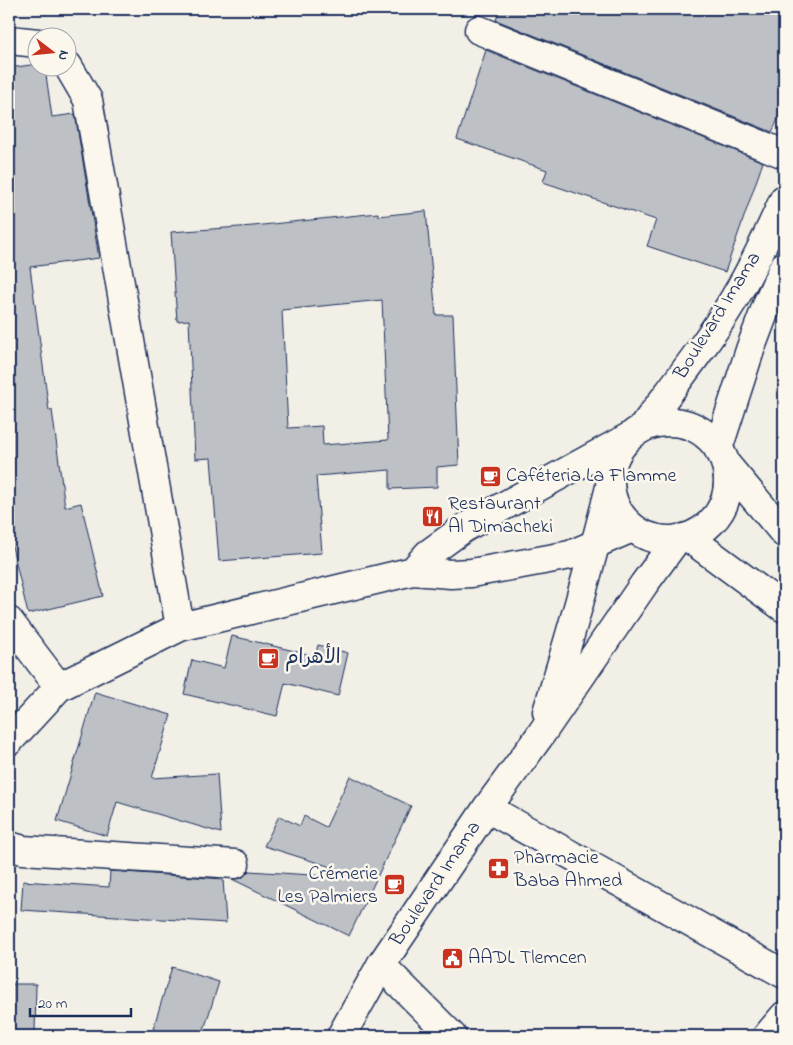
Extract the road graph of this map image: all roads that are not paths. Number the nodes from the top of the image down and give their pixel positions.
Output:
1 (478, 30) dead end
2 (9, 40) edge
3 (28, 42) edge
4 (75, 78) edge
5 (784, 154) edge
6 (784, 199) edge
7 (784, 266) edge
8 (636, 432) junction
9 (722, 456) junction
10 (610, 487) junction
11 (632, 528) junction
12 (784, 533) edge
13 (682, 538) junction
14 (596, 544) junction
15 (413, 570) junction
16 (784, 608) edge
17 (9, 620) edge
18 (180, 627) junction
19 (59, 687) junction
20 (539, 737) junction
21 (9, 740) edge
22 (487, 808) junction
23 (9, 846) edge
24 (235, 864) dead end
25 (381, 965) junction
26 (784, 974) edge
27 (784, 1016) edge
28 (341, 1036) edge
29 (452, 1036) edge
30 (767, 1036) edge

1 - 5 street
2 - 3 street
4 - 18 street
6 - 8 street, Boulevard Imama
7 - 9 street, Boulevard Imama
8 - 9 street
8 - 10 street
8 - 15 street
9 - 12 street
9 - 13 street
10 - 11 street
10 - 14 street, Boulevard Imama
11 - 13 street
11 - 14 street
13 - 16 street
13 - 20 street, Boulevard Imama
14 - 15 street
14 - 20 street, Boulevard Imama
15 - 18 street
17 - 19 street
18 - 19 street
19 - 21 street
20 - 22 street, Boulevard Imama
22 - 25 street, Boulevard Imama
22 - 26 street
23 - 24 street
25 - 28 street, Boulevard Imama
25 - 29 street
27 - 30 street

